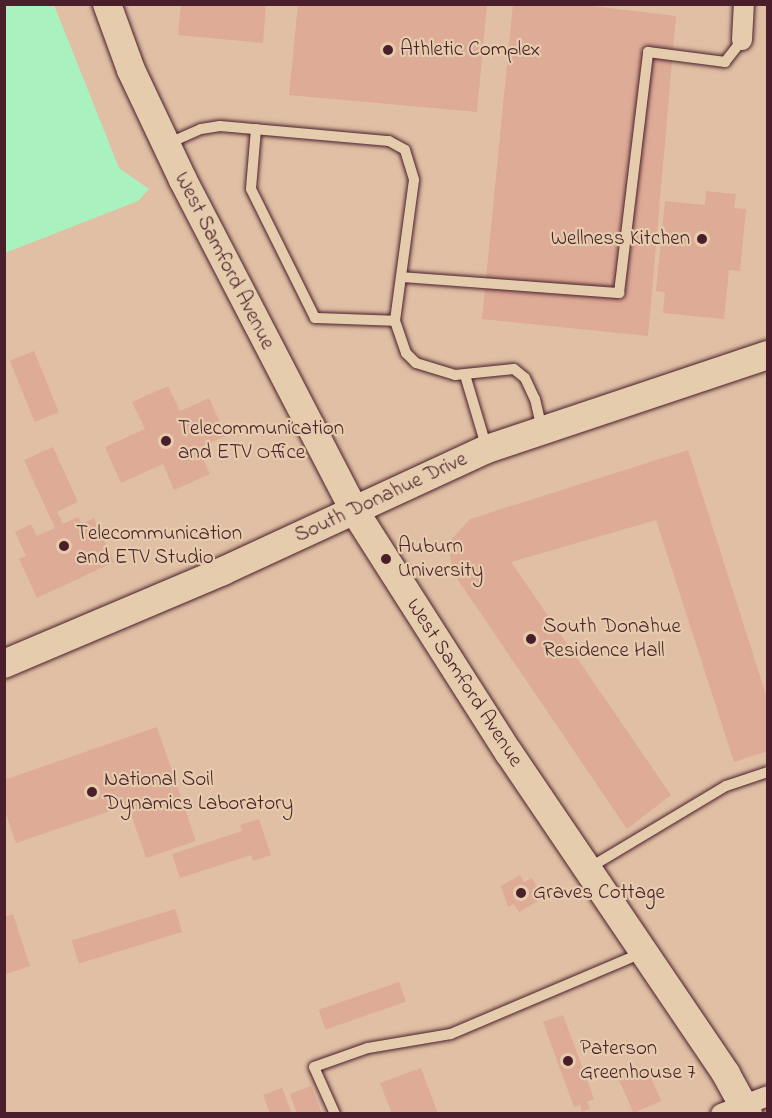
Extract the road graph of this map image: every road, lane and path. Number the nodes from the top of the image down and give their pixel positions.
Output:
1 (108, 4) edge
2 (744, 4) edge
3 (742, 40) joint
4 (256, 129) junction
5 (166, 145) junction
6 (401, 277) junction
7 (395, 321) junction
8 (768, 355) edge
9 (465, 375) junction
10 (543, 430) junction
11 (488, 449) junction
12 (354, 510) junction
13 (4, 664) edge
14 (768, 772) edge
15 (588, 868) junction
16 (645, 952) junction
17 (745, 1107) edge
18 (335, 1113) edge

1 - 5 street, West Samford Avenue
2 - 3 street
3 - 6 lane
4 - 5 lane
4 - 6 lane
4 - 7 lane
5 - 12 street, West Samford Avenue
6 - 7 lane
7 - 9 lane
8 - 10 street, South Donahue Drive
9 - 10 lane
9 - 11 lane
10 - 11 street, South Donahue Drive
11 - 12 street, South Donahue Drive
12 - 13 street, South Donahue Drive
12 - 15 street, West Samford Avenue
14 - 15 lane
15 - 16 street, West Samford Avenue
16 - 17 street, West Samford Avenue
16 - 18 lane

